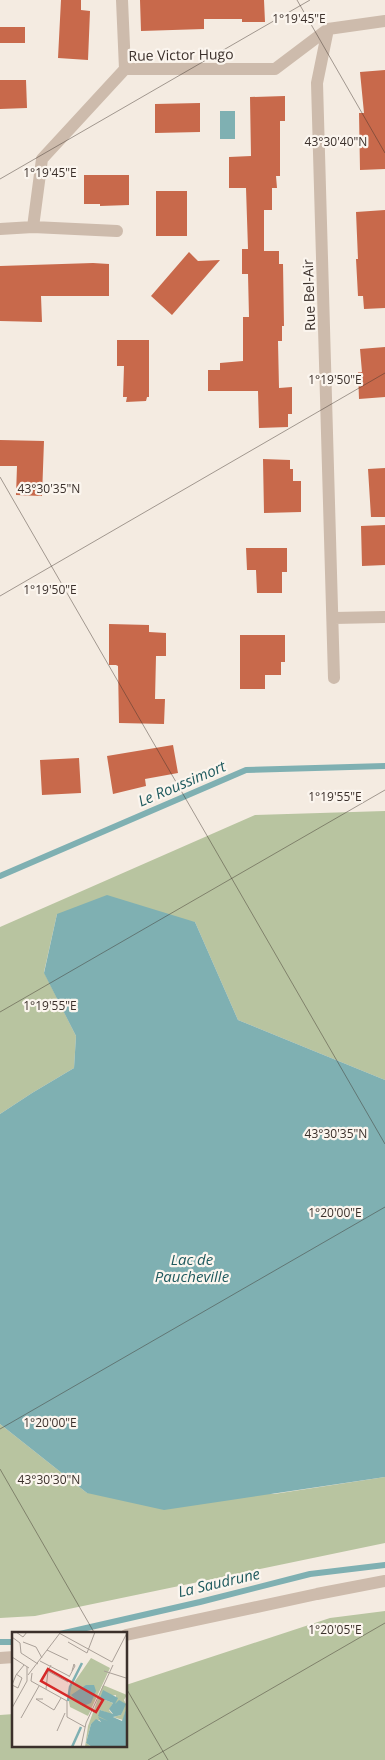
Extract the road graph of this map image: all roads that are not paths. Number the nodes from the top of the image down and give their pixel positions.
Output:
1 (122, 0) edge
2 (385, 21) edge
3 (328, 29) junction
4 (125, 69) junction
5 (33, 227) junction
6 (0, 229) edge
7 (117, 232) dead end
8 (385, 617) edge
9 (334, 618) junction
10 (334, 678) dead end
11 (385, 1581) edge
12 (128, 1635) edge

1 - 4 street
2 - 3 street
3 - 4 street, Rue Victor Hugo
3 - 9 street, Rue Bel-Air
4 - 5 street, Rue Victor Hugo
5 - 6 street
5 - 7 street
8 - 9 street
9 - 10 street, Rue Bel-Air
11 - 12 street

